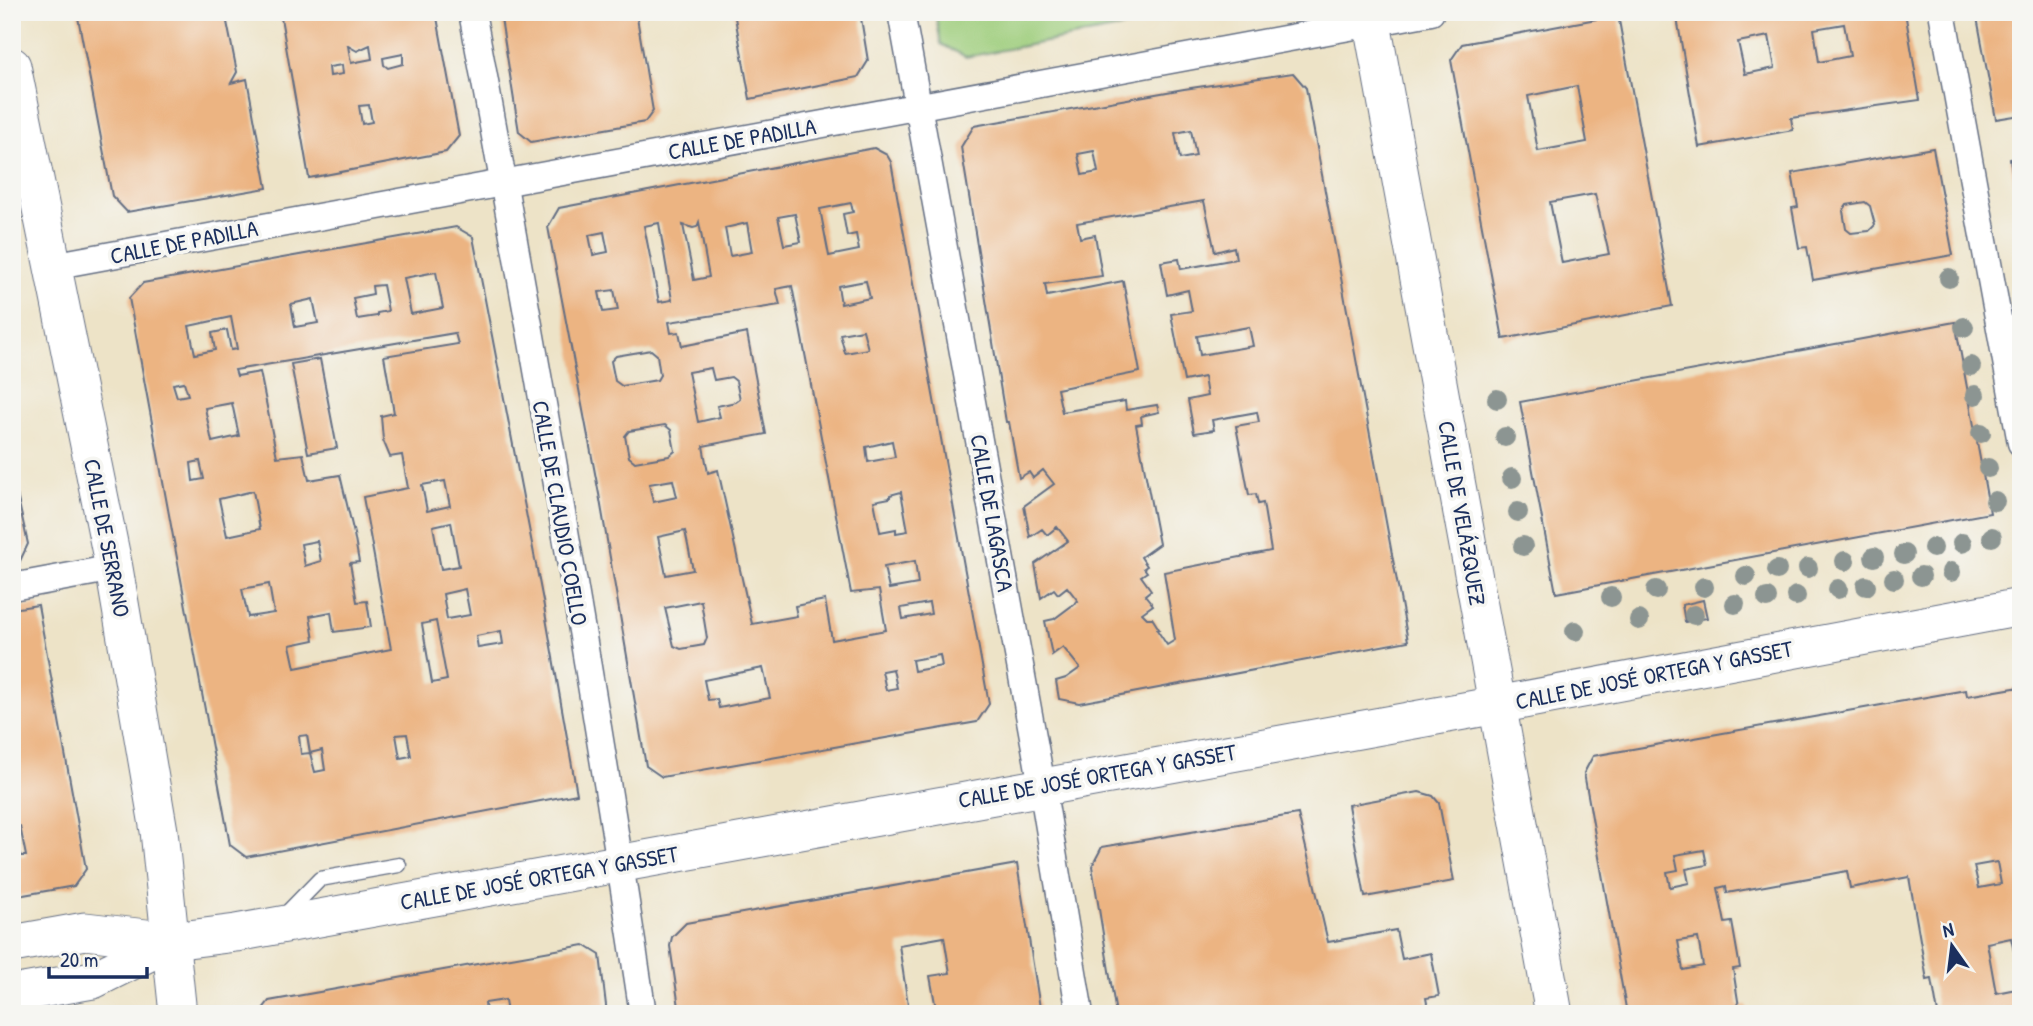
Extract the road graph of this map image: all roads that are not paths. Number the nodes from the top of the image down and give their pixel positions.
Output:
1 (472, 12) edge
2 (901, 12) edge
3 (1431, 12) edge
4 (1942, 12) edge
5 (1371, 18) edge
6 (12, 66) edge
7 (918, 107) junction
8 (504, 183) junction
9 (52, 266) junction
10 (2021, 443) edge
11 (114, 568) junction
12 (12, 587) edge
13 (2021, 607) edge
14 (1497, 705) junction
15 (1042, 786) junction
16 (621, 863) junction
17 (399, 865) dead end
18 (275, 926) junction
19 (172, 941) junction
20 (12, 944) edge
21 (12, 994) edge
22 (178, 1014) edge
23 (643, 1014) edge
24 (1080, 1014) edge
25 (1554, 1014) edge

1 - 8 street, CALLE DE CLAUDIO COELLO
2 - 7 street, CALLE DE LAGASCA
3 - 5 street, CALLE DE PADILLA
4 - 10 street
5 - 7 street, CALLE DE PADILLA
5 - 14 street, CALLE DE VELÁZQUEZ
6 - 9 street, CALLE DE SERRANO
7 - 8 street, CALLE DE PADILLA
7 - 15 street, CALLE DE LAGASCA
8 - 9 street, CALLE DE PADILLA
8 - 16 street, CALLE DE CLAUDIO COELLO
9 - 11 street, CALLE DE SERRANO
11 - 12 street
11 - 19 street, CALLE DE SERRANO
13 - 14 street, CALLE DE JOSÉ ORTEGA Y GASSET
14 - 15 street, CALLE DE JOSÉ ORTEGA Y GASSET
14 - 25 street, CALLE DE VELÁZQUEZ
15 - 16 street, CALLE DE JOSÉ ORTEGA Y GASSET
15 - 24 street, CALLE DE LAGASCA
16 - 18 street, CALLE DE JOSÉ ORTEGA Y GASSET
16 - 23 street, CALLE DE CLAUDIO COELLO
17 - 18 lane
18 - 19 street, CALLE DE JOSÉ ORTEGA Y GASSET
19 - 20 street, CALLE DE JOSÉ ORTEGA Y GASSET
19 - 21 street, CALLE DE JOSÉ ORTEGA Y GASSET
19 - 22 street, CALLE DE SERRANO

